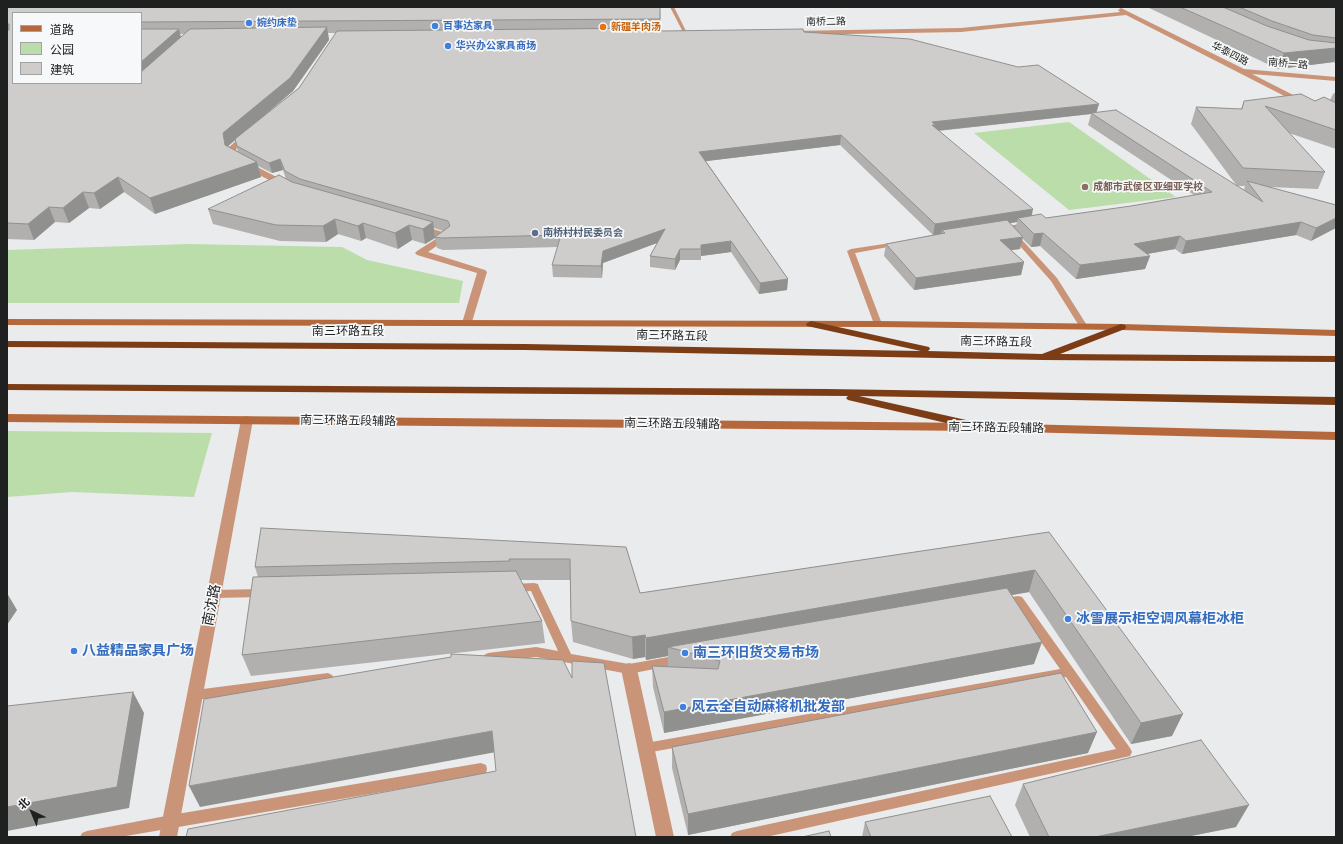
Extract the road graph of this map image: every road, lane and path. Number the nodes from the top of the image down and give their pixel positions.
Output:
1 (672, 7) edge
2 (1115, 7) edge
3 (1127, 13) junction
4 (780, 33) edge
5 (678, 34) edge
6 (686, 34) junction
7 (694, 34) edge
8 (1238, 70) junction
9 (1336, 79) edge
10 (1315, 108) edge
11 (256, 128) edge
12 (292, 190) edge
13 (1037, 223) edge
14 (410, 225) edge
15 (1007, 228) junction
16 (999, 229) edge
17 (905, 243) edge
18 (7, 322) edge
19 (467, 323) junction
20 (811, 324) junction
21 (878, 324) junction
22 (1084, 327) junction
23 (1121, 327) junction
24 (1336, 333) edge
25 (7, 344) edge
26 (951, 355) junction
27 (1042, 357) junction
28 (1336, 359) edge
29 (7, 386) edge
30 (827, 392) junction
31 (1336, 401) edge
32 (7, 418) edge
33 (247, 420) junction
34 (980, 427) junction
35 (1336, 436) edge
36 (503, 588) edge
37 (276, 592) edge
38 (214, 594) junction
39 (994, 604) edge
40 (567, 658) junction
41 (691, 658) edge
42 (480, 659) edge
43 (629, 669) junction
44 (1069, 672) junction
45 (337, 677) edge
46 (195, 695) junction
47 (646, 748) junction
48 (481, 769) dead end
49 (171, 821) junction
50 (87, 837) edge
51 (168, 837) edge
52 (665, 837) edge
53 (737, 837) edge

1 - 6 lane
2 - 3 street, 华泰四路
3 - 4 street, 南桥二路
3 - 8 street, 华泰四路
5 - 6 street
6 - 7 street
8 - 9 street, 南桥一路
8 - 10 street, 华泰四路
11 - 12 street
13 - 15 lane
14 - 19 street
15 - 16 lane
15 - 22 lane
17 - 21 lane
18 - 19 main road
19 - 20 main road
20 - 21 main road
20 - 26 highway
21 - 22 main road
22 - 23 main road
23 - 24 main road
23 - 27 highway
25 - 26 highway, 南三环路五段
26 - 27 highway, 南三环路五段
27 - 28 highway, 南三环路五段
29 - 30 highway
30 - 31 highway
30 - 34 highway
32 - 33 main road, 南三环路五段辅路
33 - 34 main road, 南三环路五段辅路
33 - 38 street, 南沈路
34 - 35 main road, 南三环路五段辅路
36 - 40 lane
37 - 38 lane
38 - 46 street, 南沈路
39 - 44 lane
40 - 42 lane
40 - 43 lane
41 - 43 lane
43 - 47 street
44 - 47 lane
44 - 53 lane
45 - 46 lane
46 - 49 street, 南沈路
47 - 52 street
48 - 49 lane
49 - 50 lane
49 - 51 street, 南沈路

